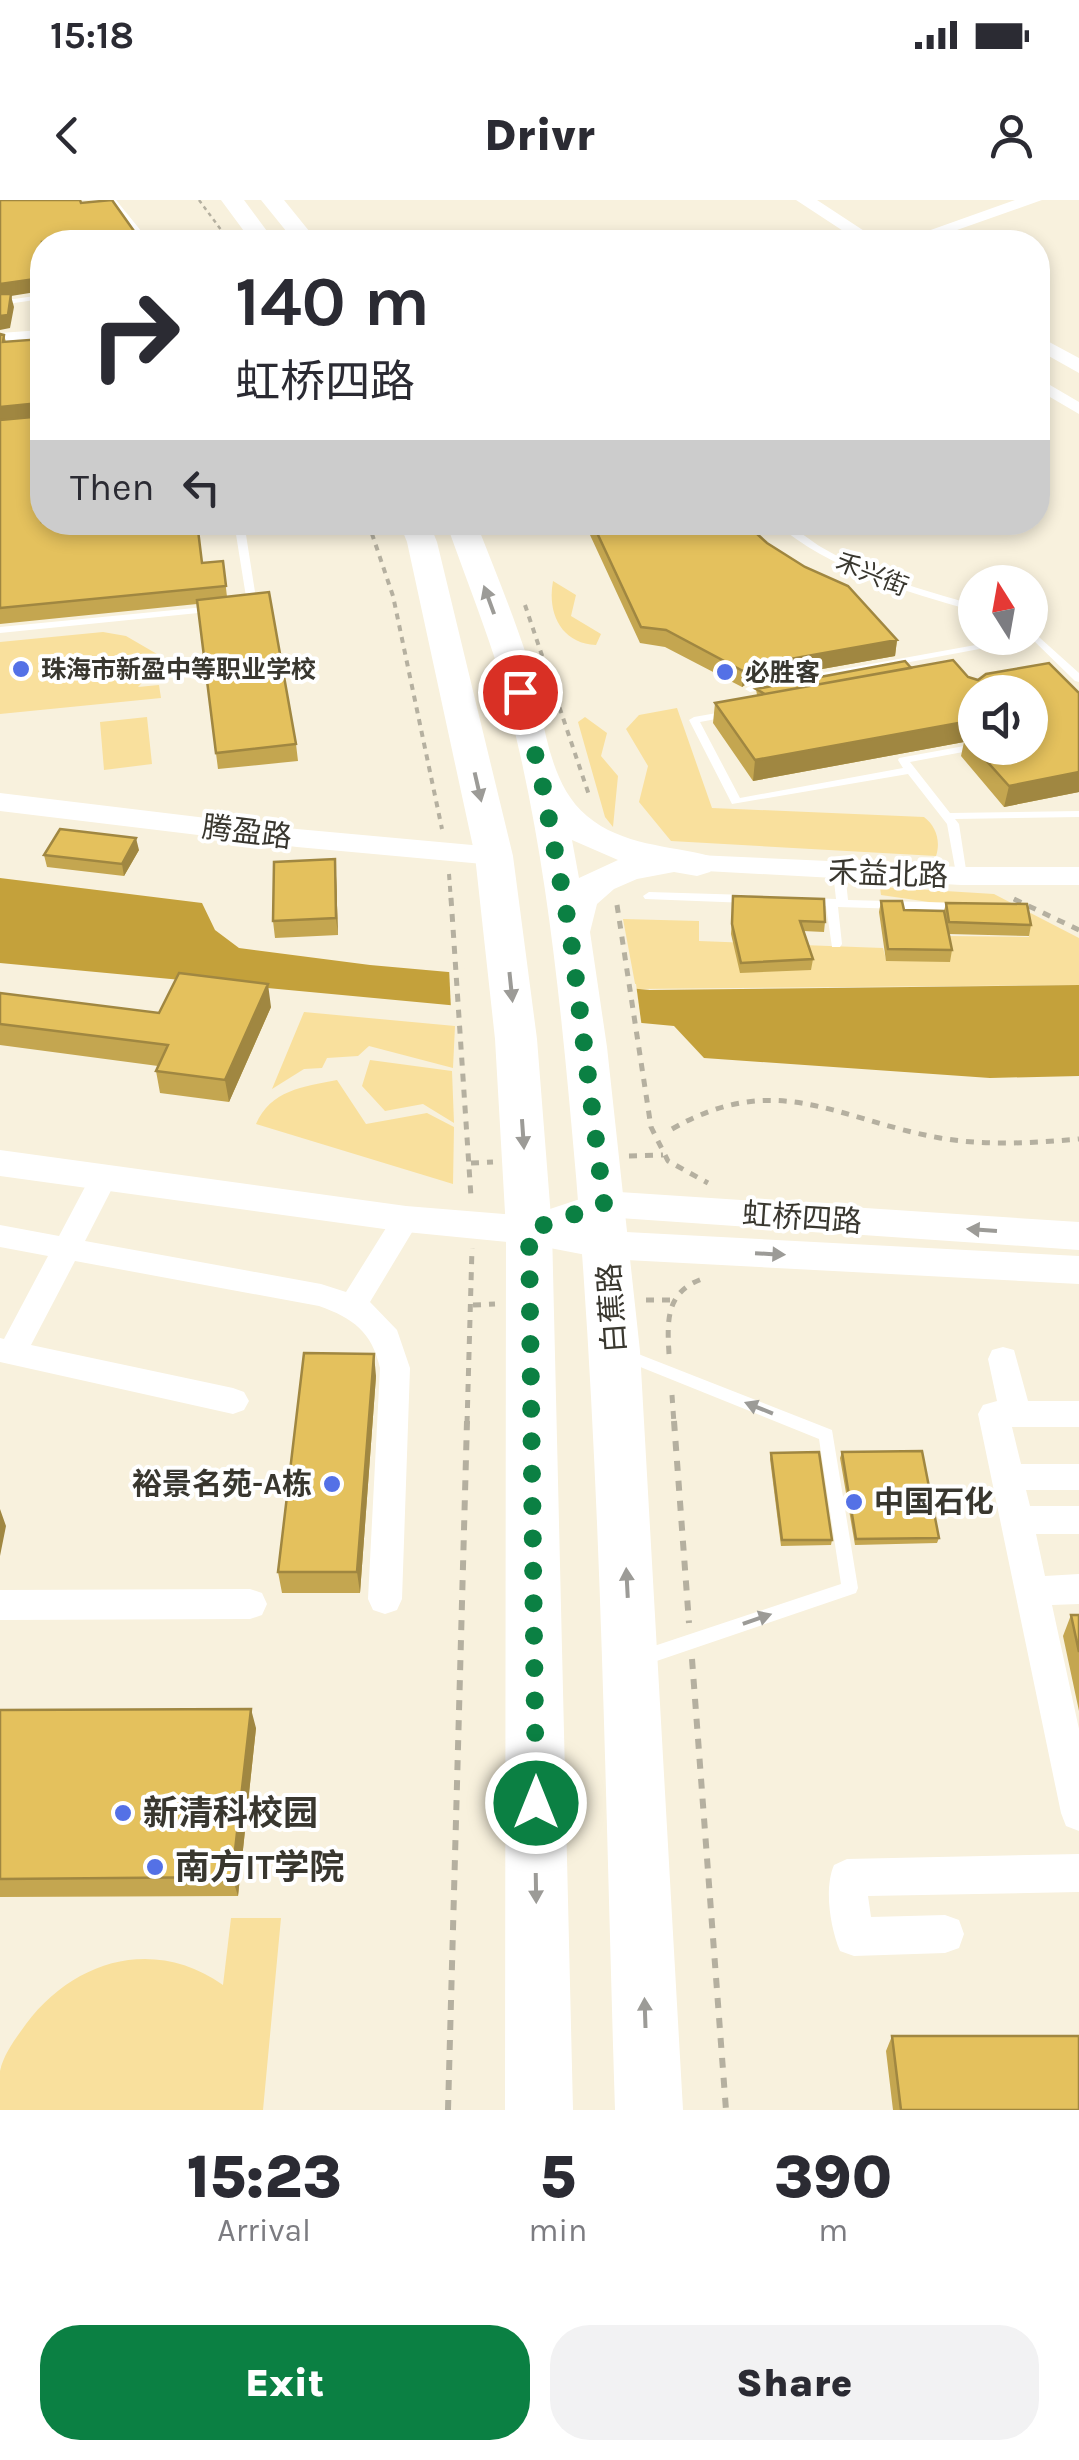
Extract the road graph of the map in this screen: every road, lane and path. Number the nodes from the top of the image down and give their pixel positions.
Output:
1 (112, 200) edge
2 (200, 200) edge
3 (232, 200) edge
4 (272, 200) edge
5 (806, 200) edge
6 (1032, 200) edge
7 (137, 230) edge
8 (221, 230) edge
9 (255, 230) edge
10 (297, 230) edge
11 (853, 230) edge
12 (942, 230) edge
13 (30, 298) edge
14 (0, 302) edge
15 (30, 337) edge
16 (0, 339) edge
17 (1050, 349) edge
18 (1079, 367) edge
19 (1050, 391) edge
20 (1079, 409) edge
21 (240, 535) edge
22 (372, 535) edge
23 (419, 535) edge
24 (466, 535) edge
25 (795, 535) edge
26 (520, 590) dead end
27 (958, 603) edge
28 (0, 630) edge
29 (958, 650) edge
30 (1048, 651) edge
31 (1079, 679) edge
32 (750, 689) edge
33 (750, 710) edge
34 (958, 749) edge
35 (910, 770) junction
36 (542, 782) junction
37 (590, 799) dead end
38 (0, 802) edge
39 (1079, 814) edge
40 (947, 816) junction
41 (446, 852) junction
42 (494, 856) junction
43 (697, 864) junction
44 (839, 872) junction
45 (961, 876) junction
46 (1079, 876) edge
47 (648, 896) dead end
48 (758, 900) edge
49 (795, 901) edge
50 (1019, 902) edge
51 (617, 903) dead end
52 (837, 903) junction
53 (984, 908) edge
54 (1079, 930) edge
55 (570, 932) junction
56 (836, 944) dead end
57 (672, 1130) dead end
58 (1079, 1139) edge
59 (0, 1163) edge
60 (104, 1177) junction
61 (711, 1184) dead end
62 (406, 1218) junction
63 (472, 1225) junction
64 (606, 1225) junction
65 (529, 1230) junction
66 (0, 1236) edge
67 (1079, 1236) edge
68 (67, 1248) junction
69 (1079, 1270) edge
70 (717, 1276) dead end
71 (353, 1305) junction
72 (615, 1351) junction
73 (6, 1352) edge
74 (1003, 1359) dead end
75 (671, 1373) junction
76 (233, 1401) dead end
77 (1015, 1414) junction
78 (1079, 1414) edge
79 (1079, 1476) edge
80 (1007, 1477) junction
81 (1016, 1520) junction
82 (1079, 1520) edge
83 (1079, 1589) edge
84 (1032, 1591) junction
85 (385, 1599) dead end
86 (250, 1604) dead end
87 (0, 1605) edge
88 (691, 1642) junction
89 (631, 1662) junction
90 (1079, 1813) edge
91 (1079, 1874) edge
92 (946, 1934) dead end
93 (448, 2110) edge
94 (539, 2110) edge
95 (649, 2110) edge
96 (726, 2110) edge

1 - 7 lane
2 - 8 path
3 - 9 main road
4 - 10 main road
5 - 11 street
6 - 12 street
13 - 14 lane
15 - 16 street
17 - 18 street
19 - 20 street
21 - 28 lane
22 - 41 path
23 -> 42 main road
36 -> 24 main road, 白蕉路
25 - 27 lane, 禾兴街
26 - 37 path
29 - 32 lane
30 - 31 lane
33 - 35 lane
34 - 35 lane
35 - 40 lane
36 - 43 main road
36 - 55 main road, 白蕉路
38 - 41 street, 腾盈路
39 - 40 lane
40 - 45 lane
41 - 42 street, 腾盈路
41 - 63 path
42 -> 65 main road
43 - 44 street, 禾益北路
43 - 55 main road
44 - 45 street, 禾益北路
44 - 52 lane
45 - 46 street, 禾益北路
47 - 48 lane
49 - 52 lane
50 - 54 path
51 - 61 path
52 - 53 lane
52 - 56 lane
55 - 64 main road, 白蕉路
57 - 58 path
59 - 60 street, 虹桥四路
60 - 62 street, 虹桥四路
60 - 68 street
62 - 63 street, 虹桥四路
62 - 71 street
63 - 65 street, 虹桥四路
63 - 93 path
64 - 65 street, 虹桥四路
67 -> 64 street, 虹桥四路
64 -> 69 street, 虹桥四路
64 - 72 main road, 白蕉路
65 -> 94 main road
66 - 68 street
68 - 71 street
68 - 73 street
70 - 75 path
71 - 85 street
72 - 75 lane
89 -> 72 main road, 白蕉路
73 - 76 street
74 - 77 street
75 - 88 path
88 -> 75 lane
77 - 78 street
77 - 80 street
79 - 80 street
80 - 81 street
81 - 82 street
81 - 84 street
83 - 84 street
84 - 90 street
86 - 87 street
88 - 89 lane
88 - 96 path
95 -> 89 main road, 白蕉路
91 - 92 street

